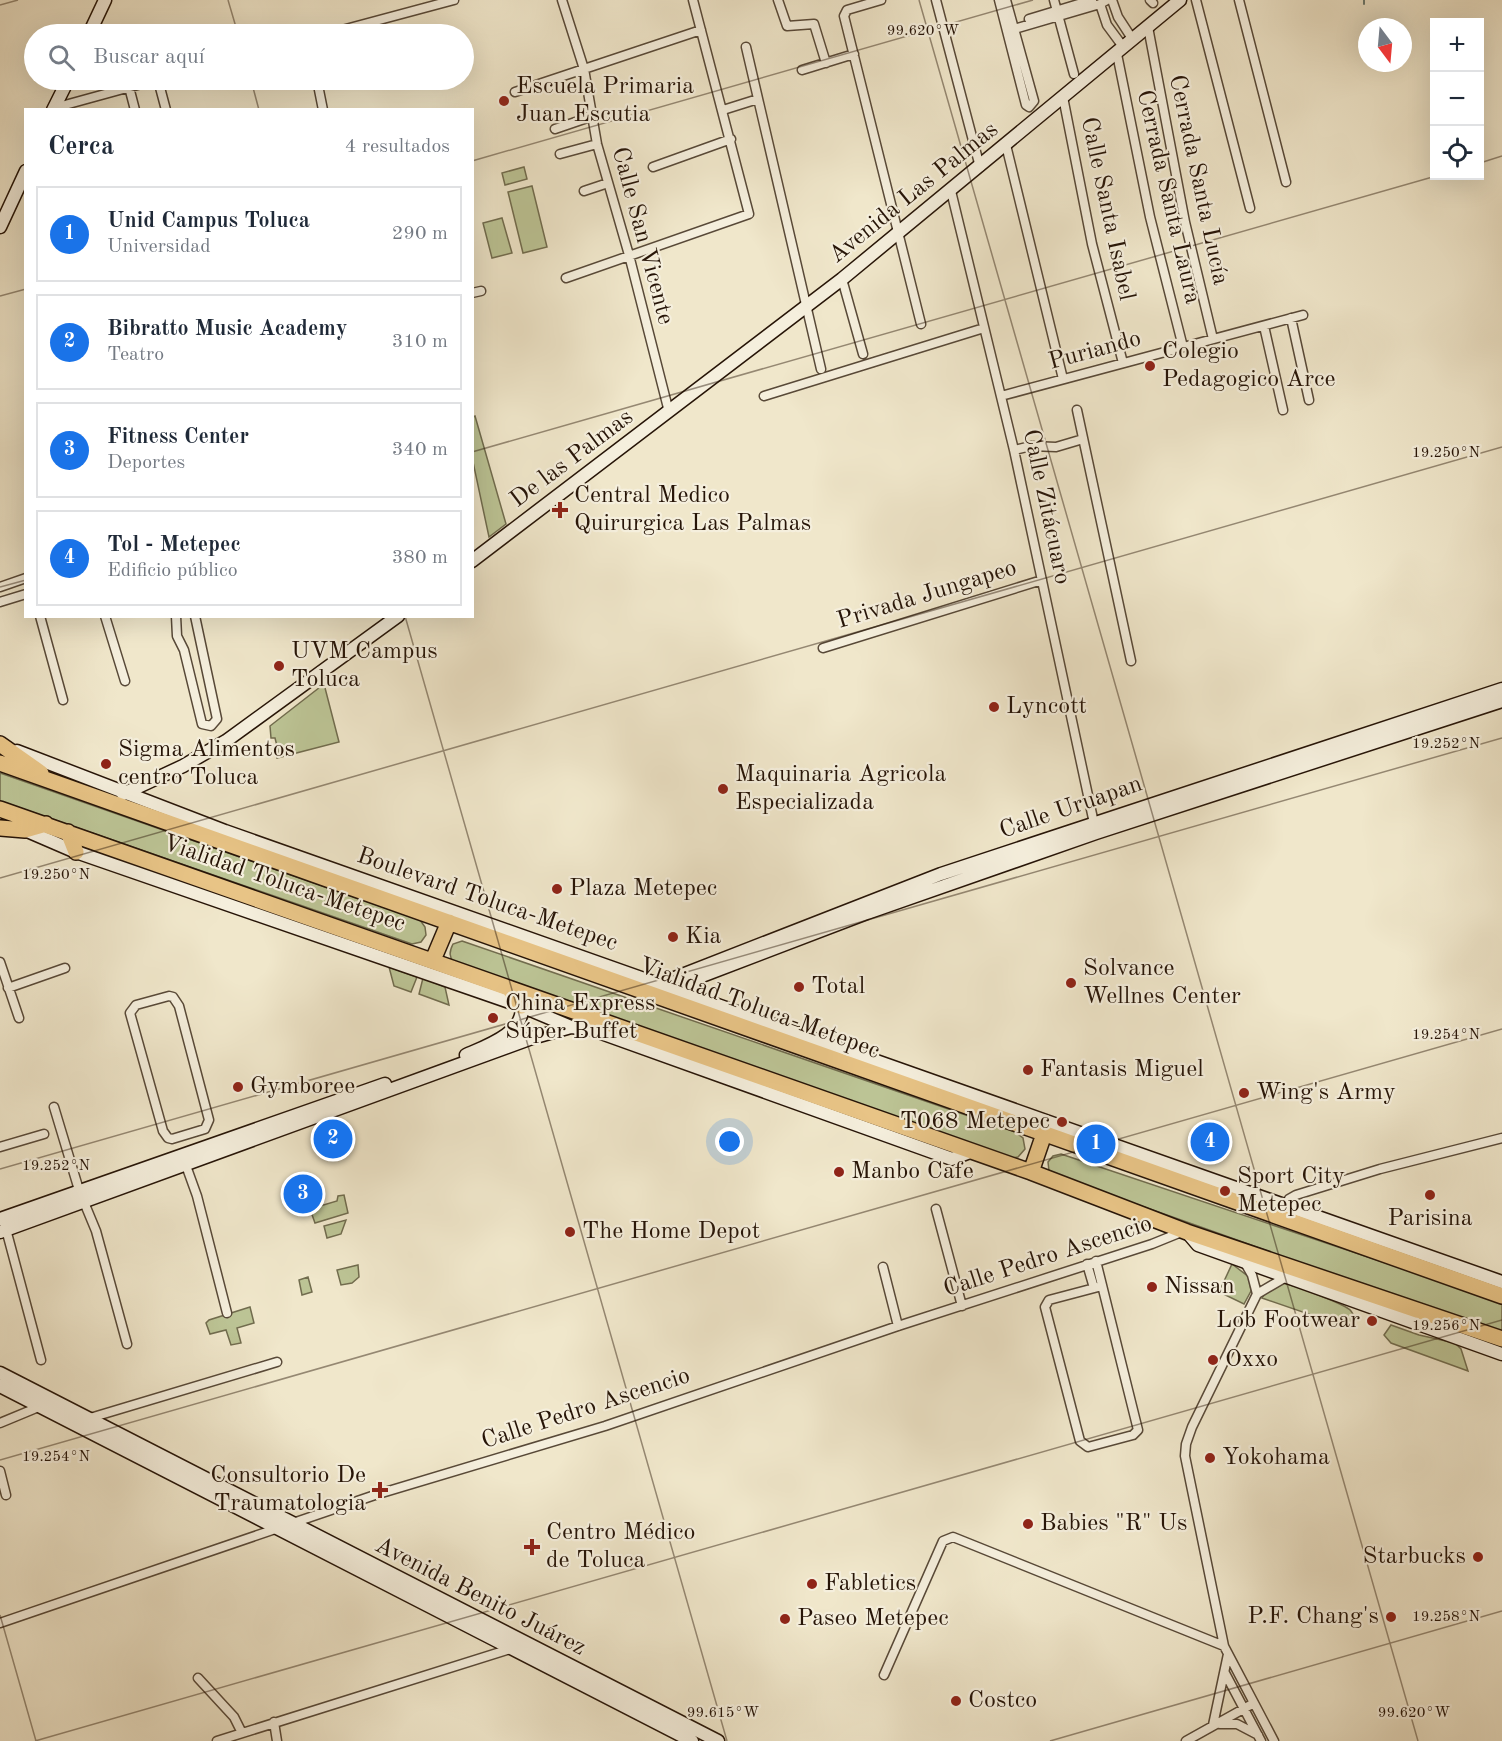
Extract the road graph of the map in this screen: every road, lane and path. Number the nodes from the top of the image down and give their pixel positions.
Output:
1 (105, 0) edge
2 (454, 0) edge
3 (562, 0) edge
4 (693, 0) edge
5 (778, 0) edge
6 (879, 0) edge
7 (936, 0) edge
8 (999, 0) edge
9 (1006, 0) edge
10 (1054, 0) edge
11 (1180, 0) edge
12 (1196, 0) edge
13 (1239, 0) edge
14 (1103, 1) edge
15 (436, 2) edge
16 (1058, 14) junction
17 (94, 24) edge
18 (361, 24) edge
19 (1148, 27) junction
20 (1011, 28) junction
21 (701, 30) junction
22 (746, 47) dead end
23 (1124, 47) junction
24 (854, 54) junction
25 (826, 63) junction
26 (584, 69) junction
27 (802, 70) dead end
28 (1074, 74) dead end
29 (63, 90) edge
30 (119, 90) edge
31 (130, 90) edge
32 (160, 90) edge
33 (319, 90) edge
34 (515, 92) dead end
35 (1063, 97) junction
36 (758, 99) junction
37 (54, 108) edge
38 (57, 108) edge
39 (134, 108) edge
40 (165, 108) edge
41 (323, 108) edge
42 (723, 110) junction
43 (592, 116) junction
44 (555, 129) dead end
45 (731, 140) junction
46 (597, 144) junction
47 (1006, 145) junction
48 (560, 154) dead end
49 (653, 167) dead end
50 (980, 167) junction
51 (24, 175) edge
52 (1286, 182) dead end
53 (608, 183) junction
54 (584, 191) dead end
55 (951, 191) junction
56 (1250, 208) dead end
57 (0, 227) edge
58 (898, 233) junction
59 (630, 255) junction
60 (566, 278) dead end
61 (842, 279) junction
62 (807, 306) junction
63 (1303, 315) dead end
64 (1291, 318) junction
65 (921, 324) dead end
66 (1264, 326) junction
67 (984, 328) junction
68 (1213, 339) junction
69 (1183, 347) junction
70 (863, 354) dead end
71 (1123, 363) junction
72 (821, 369) dead end
73 (1063, 380) junction
74 (764, 396) dead end
75 (1001, 396) junction
76 (1309, 400) dead end
77 (1077, 410) dead end
78 (1283, 410) dead end
79 (669, 412) junction
80 (1083, 439) junction
81 (1014, 450) junction
82 (474, 559) edge
83 (24, 580) edge
84 (1042, 580) junction
85 (0, 586) edge
86 (24, 595) edge
87 (0, 602) edge
88 (41, 618) edge
89 (106, 618) edge
90 (176, 618) edge
91 (196, 618) edge
92 (395, 618) edge
93 (199, 646) junction
94 (823, 648) dead end
95 (184, 650) junction
96 (1131, 661) dead end
97 (125, 681) dead end
98 (1502, 689) edge
99 (63, 700) dead end
100 (1502, 701) edge
101 (1, 744) edge
102 (1322, 754) junction
103 (0, 763) edge
104 (56, 783) junction
105 (124, 793) junction
106 (108, 802) junction
107 (141, 807) junction
108 (0, 809) edge
109 (46, 824) junction
110 (1095, 827) junction
111 (9, 831) edge
112 (225, 831) junction
113 (68, 832) junction
114 (240, 848) junction
115 (76, 852) junction
116 (431, 910) junction
117 (449, 922) junction
118 (433, 960) junction
119 (0, 962) edge
120 (66, 968) dead end
121 (659, 984) junction
122 (8, 988) junction
123 (509, 988) junction
124 (685, 993) junction
125 (547, 1002) junction
126 (525, 1007) junction
127 (723, 1013) junction
128 (19, 1018) dead end
129 (607, 1023) junction
130 (571, 1027) junction
131 (590, 1029) junction
132 (54, 1107) dead end
133 (44, 1134) dead end
134 (1044, 1134) junction
135 (185, 1136) junction
136 (1502, 1138) edge
137 (0, 1147) edge
138 (970, 1152) junction
139 (189, 1160) junction
140 (1165, 1170) junction
141 (1031, 1172) junction
142 (132, 1179) junction
143 (79, 1190) junction
144 (85, 1202) junction
145 (936, 1209) dead end
146 (1282, 1211) junction
147 (2, 1225) edge
148 (1185, 1231) junction
149 (1096, 1261) junction
150 (1245, 1263) junction
151 (1087, 1264) junction
152 (884, 1267) dead end
153 (1442, 1268) junction
154 (1286, 1277) junction
155 (1502, 1282) edge
156 (1098, 1287) junction
157 (1257, 1294) junction
158 (1502, 1296) edge
159 (962, 1306) junction
160 (227, 1313) dead end
161 (1447, 1322) junction
162 (898, 1326) junction
163 (1455, 1337) junction
164 (1502, 1339) edge
165 (127, 1344) dead end
166 (1502, 1354) edge
167 (41, 1360) dead end
168 (277, 1362) dead end
169 (0, 1373) edge
170 (0, 1386) edge
171 (53, 1401) junction
172 (39, 1407) junction
173 (90, 1418) junction
174 (0, 1423) edge
175 (1, 1477) edge
176 (6, 1495) dead end
177 (291, 1524) junction
178 (278, 1529) junction
179 (0, 1623) edge
180 (527, 1642) junction
181 (510, 1649) junction
182 (1226, 1650) junction
183 (1225, 1673) junction
184 (884, 1675) dead end
185 (198, 1678) dead end
186 (1249, 1706) junction
187 (274, 1722) junction
188 (1215, 1725) junction
189 (242, 1733) junction
190 (1260, 1739) edge
191 (218, 1741) edge
192 (277, 1741) edge
193 (692, 1741) edge
194 (718, 1741) edge
195 (1186, 1741) edge
196 (1274, 1741) edge

1 - 17 main road
2 - 15 street
3 - 26 street, Calle San Vicente
4 - 21 street
5 - 25 street
6 - 24 street
7 - 50 street
8 - 20 street
9 - 20 street
10 - 16 street
11 - 19 main road, Avenida Las Palmas
12 - 56 street
13 - 52 street
14 - 16 street
14 - 23 street
14 - 23 street
15 - 18 street
16 - 20 street
16 - 28 street
19 - 23 main road, Avenida Las Palmas
19 - 68 street, Cerrada Santa Lucía
20 - 20 street
21 - 26 street
21 - 42 street
22 - 36 street
23 - 35 main road, Avenida Las Palmas
23 - 69 street, Cerrada Santa Laura
24 - 25 street
24 - 58 street
25 - 27 street
26 - 34 street
26 - 43 street, Calle San Vicente
29 - 37 main road
30 - 38 street
31 - 39 street
32 - 40 street
33 - 41 street
35 - 47 main road, Avenida Las Palmas
35 - 71 street, Calle Santa Isabel
36 - 42 street
36 - 62 street
42 - 45 street
43 - 44 street
43 - 46 street, Calle San Vicente
45 - 49 street
45 - 59 street
46 - 48 street
46 - 53 street, Calle San Vicente
47 - 50 main road, Avenida Las Palmas
47 - 73 street
50 - 55 main road, Avenida Las Palmas
51 - 57 main road
53 - 54 street
53 - 59 street, Calle San Vicente
55 - 58 main road, Avenida Las Palmas
55 - 67 street, Calle Zitácuaro
58 - 61 main road, Avenida Las Palmas
58 - 65 street
59 - 60 street
59 - 79 street, Calle San Vicente
61 - 62 main road, Avenida Las Palmas
61 - 70 street
62 - 72 street
62 - 79 main road, Avenida Las Palmas
63 - 64 street, Puriando
64 - 66 street, Puriando
64 - 76 street
66 - 68 street, Puriando
66 - 78 street
67 - 74 street
67 - 75 street, Calle Zitácuaro
68 - 69 street, Puriando
69 - 71 street, Puriando
71 - 73 street, Puriando
73 - 75 street, Puriando
75 - 81 street, Calle Zitácuaro
77 - 80 street
79 - 82 main road, De las Palmas
80 - 81 street
80 - 96 street
81 - 84 street, Calle Zitácuaro
83 - 85 street
84 - 94 street, Privada Jungapeo
84 - 110 street, Calle Zitácuaro
86 - 87 street
88 - 99 street
89 - 97 street
90 - 95 street
91 - 93 street
92 - 105 main road
93 - 95 street
93 - 95 street
98 - 102 main road, Calle Uruapan
100 - 102 main road, Calle Uruapan
101 - 104 highway
101 - 105 main road, Boulevard Toluca-Metepec
102 - 110 main road, Calle Uruapan
103 - 104 highway, Vialidad Toluca-Metepec
104 - 106 highway, Vialidad Toluca-Metepec
105 - 106 main road
105 - 107 main road, Boulevard Toluca-Metepec
106 - 107 highway, Vialidad Toluca-Metepec
107 - 112 main road, Boulevard Toluca-Metepec
107 - 114 highway, Vialidad Toluca-Metepec
108 - 109 highway, Vialidad Toluca-Metepec
109 - 111 highway
109 - 113 highway, Vialidad Toluca-Metepec
110 - 121 main road, Calle Uruapan
110 - 124 main road, Calle Uruapan
111 - 115 main road
112 - 114 highway
112 - 116 main road, Boulevard Toluca-Metepec
113 - 115 highway
113 - 118 highway, Vialidad Toluca-Metepec
114 - 116 highway, Vialidad Toluca-Metepec
115 - 126 main road
116 - 117 highway, Vialidad Toluca-Metepec
116 - 121 main road, Boulevard Toluca-Metepec
117 - 118 highway
117 - 127 highway, Vialidad Toluca-Metepec
118 - 123 highway, Vialidad Toluca-Metepec
119 - 122 street
120 - 122 street
121 - 124 main road, Boulevard Toluca-Metepec
122 - 128 street
123 - 125 highway, Vialidad Toluca-Metepec
123 - 126 highway
124 - 127 main road, Boulevard Toluca-Metepec
125 - 126 highway
125 - 129 highway, Vialidad Toluca-Metepec
126 - 130 main road
126 - 139 main road
127 - 134 highway, Vialidad Toluca-Metepec
127 - 140 main road, Boulevard Toluca-Metepec
129 - 131 highway
129 - 138 highway, Vialidad Toluca-Metepec
130 - 131 main road
130 - 139 main road
131 - 138 main road
132 - 143 street
133 - 137 street
134 - 140 highway, Vialidad Toluca-Metepec
134 - 141 highway
135 - 135 street
135 - 139 street
136 - 146 street
138 - 141 highway, Vialidad Toluca-Metepec
139 - 142 main road
139 - 160 street
140 - 146 highway, Vialidad Toluca-Metepec
141 - 148 highway, Vialidad Toluca-Metepec
142 - 143 main road
142 - 144 main road
143 - 144 street
143 - 147 main road
144 - 147 main road
144 - 165 street
145 - 159 street
146 - 153 highway, Vialidad Toluca-Metepec
147 - 167 street
148 - 149 street, Calle Pedro Ascencio
148 - 150 main road
148 - 161 highway, Vialidad Toluca-Metepec
149 - 151 street, Calle Pedro Ascencio
149 - 156 street
150 - 154 main road
150 - 157 street
151 - 156 street
151 - 159 street, Calle Pedro Ascencio
152 - 162 street
153 - 155 main road
153 - 158 highway, Vialidad Toluca-Metepec
154 - 157 street
154 - 163 main road
156 - 156 street
157 - 182 street
159 - 162 street, Calle Pedro Ascencio
161 - 163 highway
161 - 164 highway, Vialidad Toluca-Metepec
162 - 177 street, Calle Pedro Ascencio
163 - 166 main road
168 - 173 street
169 - 171 main road, Avenida Benito Juárez
170 - 172 main road, Avenida Benito Juárez
171 - 172 street
171 - 173 main road, Avenida Benito Juárez
172 - 174 street
172 - 178 main road, Avenida Benito Juárez
173 - 177 main road, Avenida Benito Juárez
175 - 176 street
177 - 178 street, Calle Pedro Ascencio
177 - 180 main road, Avenida Benito Juárez
178 - 179 street, Calle Pedro Ascencio
178 - 181 main road, Avenida Benito Juárez
180 - 181 street
180 - 194 main road, Avenida Benito Juárez
181 - 187 street
181 - 193 main road, Avenida Benito Juárez
182 - 183 street
182 - 184 street
182 - 186 street
183 - 186 street
183 - 188 street
185 - 189 street
186 - 188 street
186 - 190 street
186 - 196 street
187 - 189 street
187 - 192 street
188 - 190 street
188 - 195 street
189 - 191 street

